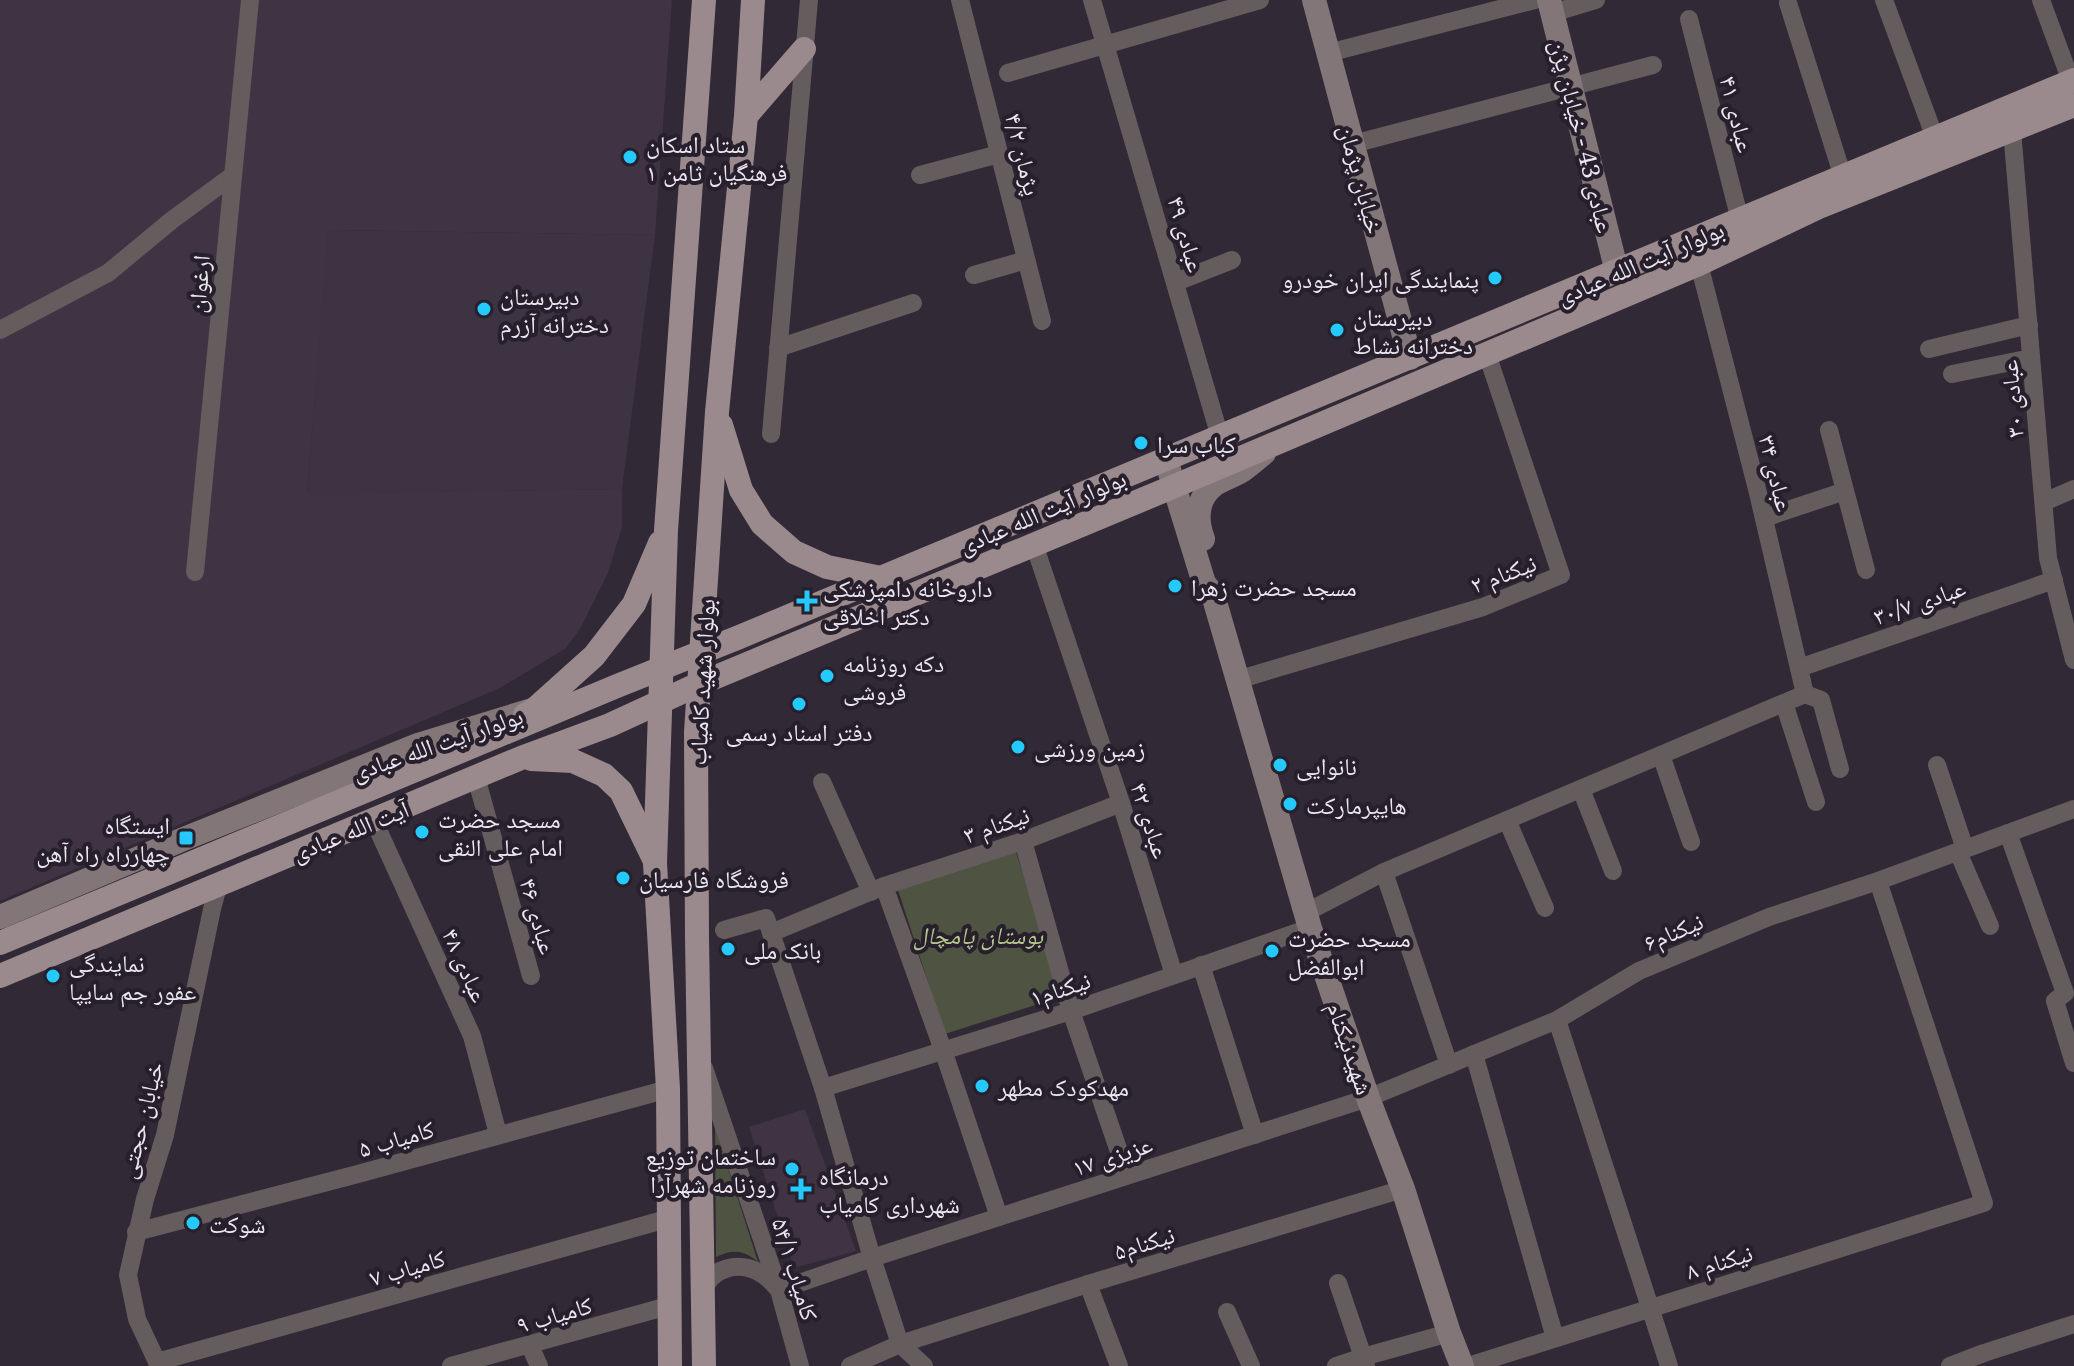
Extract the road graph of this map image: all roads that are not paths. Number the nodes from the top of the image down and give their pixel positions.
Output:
1 (250, 0) edge
2 (704, 0) edge
3 (753, 0) edge
4 (809, 0) edge
5 (960, 0) edge
6 (1092, 0) edge
7 (1260, 0) edge
8 (1314, 0) edge
9 (1596, 0) edge
10 (1884, 0) edge
11 (2041, 0) edge
12 (1788, 3) dead end
13 (1546, 4) edge
14 (1689, 19) dead end
15 (1107, 45) junction
16 (804, 49) junction
17 (1328, 53) junction
18 (1653, 65) dead end
19 (1008, 73) dead end
20 (1571, 86) junction
21 (2072, 99) edge
22 (746, 116) junction
23 (2009, 120) junction
24 (1935, 138) junction
25 (1353, 144) junction
26 (999, 154) junction
27 (920, 175) dead end
28 (232, 176) junction
29 (1843, 177) junction
30 (1740, 220) junction
31 (1026, 260) junction
32 (1232, 260) dead end
33 (1699, 264) junction
34 (1617, 272) junction
35 (974, 275) dead end
36 (1176, 282) junction
37 (913, 303) dead end
38 (1042, 321) dead end
39 (2029, 325) junction
40 (0, 330) edge
41 (778, 348) junction
42 (1929, 349) dead end
43 (1487, 354) junction
44 (1410, 358) junction
45 (2031, 358) junction
46 (1952, 374) dead end
47 (717, 412) junction
48 (1829, 430) dead end
49 (771, 434) dead end
50 (1220, 437) junction
51 (1275, 444) junction
52 (1166, 460) junction
53 (1175, 486) junction
54 (2074, 489) edge
55 (1845, 491) junction
56 (2044, 502) junction
57 (1764, 518) junction
58 (666, 530) junction
59 (1034, 544) junction
60 (1866, 570) dead end
61 (195, 572) dead end
62 (881, 578) junction
63 (2054, 580) junction
64 (1213, 595) junction
65 (701, 653) junction
66 (2074, 660) edge
67 (1799, 668) junction
68 (661, 670) junction
69 (1237, 680) junction
70 (699, 684) junction
71 (1805, 694) junction
72 (660, 701) junction
73 (1784, 703) junction
74 (535, 709) junction
75 (476, 744) junction
76 (1661, 755) junction
77 (521, 758) junction
78 (1937, 765) dead end
79 (1840, 769) dead end
80 (476, 777) junction
81 (822, 782) dead end
82 (1581, 789) junction
83 (1816, 802) dead end
84 (1121, 803) junction
85 (2074, 809) edge
86 (1507, 820) junction
87 (374, 821) junction
88 (2008, 833) junction
89 (1023, 841) junction
90 (1691, 842) dead end
91 (1962, 850) junction
92 (655, 863) junction
93 (1613, 871) dead end
94 (1384, 872) junction
95 (1878, 881) junction
96 (219, 883) junction
97 (877, 889) junction
98 (1545, 908) dead end
99 (0, 917) edge
100 (1308, 920) junction
101 (1990, 926) dead end
102 (724, 930) dead end
103 (771, 933) junction
104 (0, 943) edge
105 (1201, 965) junction
106 (1174, 975) junction
107 (0, 976) edge
108 (531, 976) dead end
109 (1071, 1011) junction
110 (1557, 1020) junction
111 (698, 1050) junction
112 (943, 1050) junction
113 (1474, 1054) junction
114 (2074, 1063) edge
115 (1449, 1065) junction
116 (823, 1088) junction
117 (668, 1089) junction
118 (1368, 1098) junction
119 (498, 1134) junction
120 (1255, 1135) junction
121 (1127, 1175) junction
122 (1403, 1189) junction
123 (999, 1217) junction
124 (670, 1218) junction
125 (136, 1232) junction
126 (872, 1258) junction
127 (1338, 1283) dead end
128 (1088, 1284) junction
129 (779, 1290) junction
130 (702, 1294) junction
131 (668, 1306) junction
132 (1652, 1308) junction
133 (1227, 1312) dead end
134 (2074, 1324) edge
135 (1449, 1333) junction
136 (1555, 1338) junction
137 (900, 1344) junction
138 (530, 1346) junction
139 (1986, 1359) edge
140 (1365, 1361) edge
141 (158, 1364) edge
142 (451, 1366) edge
143 (539, 1366) edge
144 (670, 1366) edge
145 (704, 1366) edge
146 (800, 1366) edge
147 (850, 1366) edge
148 (924, 1366) edge
149 (1119, 1366) edge
150 (1251, 1366) edge
151 (1336, 1366) edge
152 (1462, 1366) edge
153 (1468, 1366) edge
154 (1669, 1366) edge
155 (1950, 1366) edge

1 - 28 street, ارغوان
2 - 58 main road, بولوار شهید کامیاب
3 - 22 main road, بولوار شهید کامیاب
4 - 16 street
5 - 26 street, پژمان ۴/۲
6 - 15 street, عبادی ۴۹
7 - 15 street
8 - 17 street, خیابان پژمان
9 - 13 street
10 - 24 street
11 - 21 street
12 - 29 street
13 - 17 street
13 - 20 street, عبادی 43 - خیابان پژن
14 - 30 street, عبادی ۴۱
15 - 19 street
15 - 36 street, عبادی ۴۹
16 - 22 main road
16 - 41 street
17 - 25 street, خیابان پژمان
18 - 20 street
20 - 25 street
20 - 34 street, عبادی 43 - خیابان پژن
21 - 23 main road, بولوار آیت الله عبادی
22 - 47 main road, بولوار شهید کامیاب
23 - 24 main road, بولوار آیت الله عبادی
23 - 33 main road, بولوار آیت الله عبادی
23 - 39 street, عبادی ۳۰
24 - 29 main road, بولوار آیت الله عبادی
25 - 44 street, خیابان پژمان
26 - 27 street
26 - 31 street, پژمان ۴/۲
28 - 40 street
28 - 61 street, ارغوان
29 - 30 main road, بولوار آیت الله عبادی
30 - 34 main road, بولوار آیت الله عبادی
31 - 35 street
31 - 38 street, پژمان ۴/۲
32 - 36 street
33 - 43 main road, بولوار آیت الله عبادی
33 - 57 street, عبادی ۳۴
34 - 44 main road, بولوار آیت الله عبادی
36 - 50 street, عبادی ۴۹
37 - 41 street
39 - 42 street
39 - 45 street, عبادی ۳۰
41 - 49 street
43 - 51 main road, بولوار آیت الله عبادی
43 - 69 street, نیکنام ۲
44 - 50 main road, بولوار آیت الله عبادی
45 - 46 street
45 - 56 street, عبادی ۳۰
47 - 62 main road
47 - 65 main road, بولوار شهید کامیاب
48 - 55 street
50 - 52 main road, بولوار آیت الله عبادی
51 - 53 main road, بولوار آیت الله عبادی
51 - 64 street
52 - 53 street
52 - 62 main road, بولوار آیت الله عبادی
53 - 59 main road, بولوار آیت الله عبادی
53 - 64 street
54 - 56 street
55 - 57 street
55 - 60 street
56 - 63 street, عبادی ۳۰
57 - 67 street, عبادی ۳۴
58 - 68 main road, بولوار شهید کامیاب
58 - 74 main road
59 - 70 main road, بولوار آیت الله عبادی
59 - 84 street, عبادی ۴۲
62 - 65 main road, بولوار آیت الله عبادی
63 - 66 street, عبادی ۳۰
63 - 67 street, عبادی ۳۰/۷
64 - 69 street, شهیدنیکنام
65 - 68 main road, بولوار آیت الله عبادی
65 - 70 main road, بولوار شهید کامیاب
67 - 71 street, عبادی ۳۴
68 - 72 main road, بولوار شهید کامیاب
68 - 74 street, بولوار آیت الله عبادی
68 - 75 main road, آیت الله عبادی
69 - 100 street, شهیدنیکنام
70 - 72 main road, آیت الله عبادی
70 - 111 main road, بولوار شهید کامیاب
71 - 73 street, نیکنام۱
71 - 79 street
72 - 77 main road, آیت الله عبادی
72 - 92 main road, بولوار شهید کامیاب
73 - 76 street, نیکنام۱
73 - 83 street
74 - 75 main road
74 - 99 street, بولوار آیت الله عبادی
75 - 104 main road, آیت الله عبادی
76 - 82 street, نیکنام۱
76 - 90 street
77 - 80 main road, آیت الله عبادی
77 - 92 main road
78 - 91 street
80 - 87 main road, آیت الله عبادی
80 - 108 street, عبادی ۴۶
81 - 97 street
82 - 86 street, نیکنام۱
82 - 93 street
84 - 89 street, نیکنام ۳
84 - 106 street, عبادی ۴۲
85 - 88 street, نیکنام۶
86 - 94 street, نیکنام۱
86 - 98 street
87 - 96 main road, آیت الله عبادی
87 - 119 street, عبادی ۴۸
88 - 91 street, نیکنام۶
88 - 114 street
89 - 97 street, نیکنام ۳
89 - 109 street
91 - 95 street, نیکنام۶
91 - 101 street
92 - 117 main road, بولوار شهید کامیاب
94 - 100 street, نیکنام۱
94 - 115 street
95 - 110 street, نیکنام۶
95 - 132 street, نیکنام ۸
96 - 107 main road, آیت الله عبادی
96 - 125 street, خیابان حجتی
97 - 103 street, نیکنام ۳
97 - 112 street
100 - 105 street, نیکنام۱
100 - 118 street, شهیدنیکنام
102 - 103 street
103 - 116 street
105 - 106 street, نیکنام۱
105 - 120 street
106 - 109 street, نیکنام۱
109 - 112 street, نیکنام۱
109 - 121 street
110 - 113 street, نیکنام۶
110 - 132 street
111 - 129 street, کامیاب ۵۴/۱
111 - 130 main road, بولوار شهید کامیاب
112 - 116 street, نیکنام۱
112 - 123 street
113 - 115 street, نیکنام۶
113 - 136 street
115 - 118 street, نیکنام۶
116 - 126 street
117 - 119 street, کامیاب ۵
117 - 124 main road, بولوار شهید کامیاب
118 - 120 street, عزیزی ۱۷
118 - 122 street, شهیدنیکنام
119 - 125 street, کامیاب ۵
120 - 121 street, عزیزی ۱۷
121 - 123 street, عزیزی ۱۷
122 - 128 street, نیکنام۵
122 - 135 street, شهیدنیکنام
123 - 126 street, عزیزی ۱۷
124 - 131 main road, بولوار شهید کامیاب
124 - 141 street, کامیاب ۷
125 - 141 street, خیابان حجتی
126 - 129 street, عزیزی ۱۷
126 - 137 street
127 - 140 street
128 - 137 street, نیکنام۵
128 - 149 street
129 - 130 street
129 - 146 street, کامیاب ۵۴/۱
130 - 145 main road, بولوار شهید کامیاب
131 - 138 street, کامیاب ۹
131 - 144 main road, بولوار شهید کامیاب
132 - 136 street, نیکنام ۸
132 - 154 street
133 - 150 street
134 - 139 street
135 - 140 street
135 - 152 street, شهیدنیکنام
136 - 153 street, نیکنام ۸
137 - 147 street, نیکنام۵
137 - 148 street
138 - 142 street, کامیاب ۹
138 - 143 street
139 - 155 street
140 - 151 street

